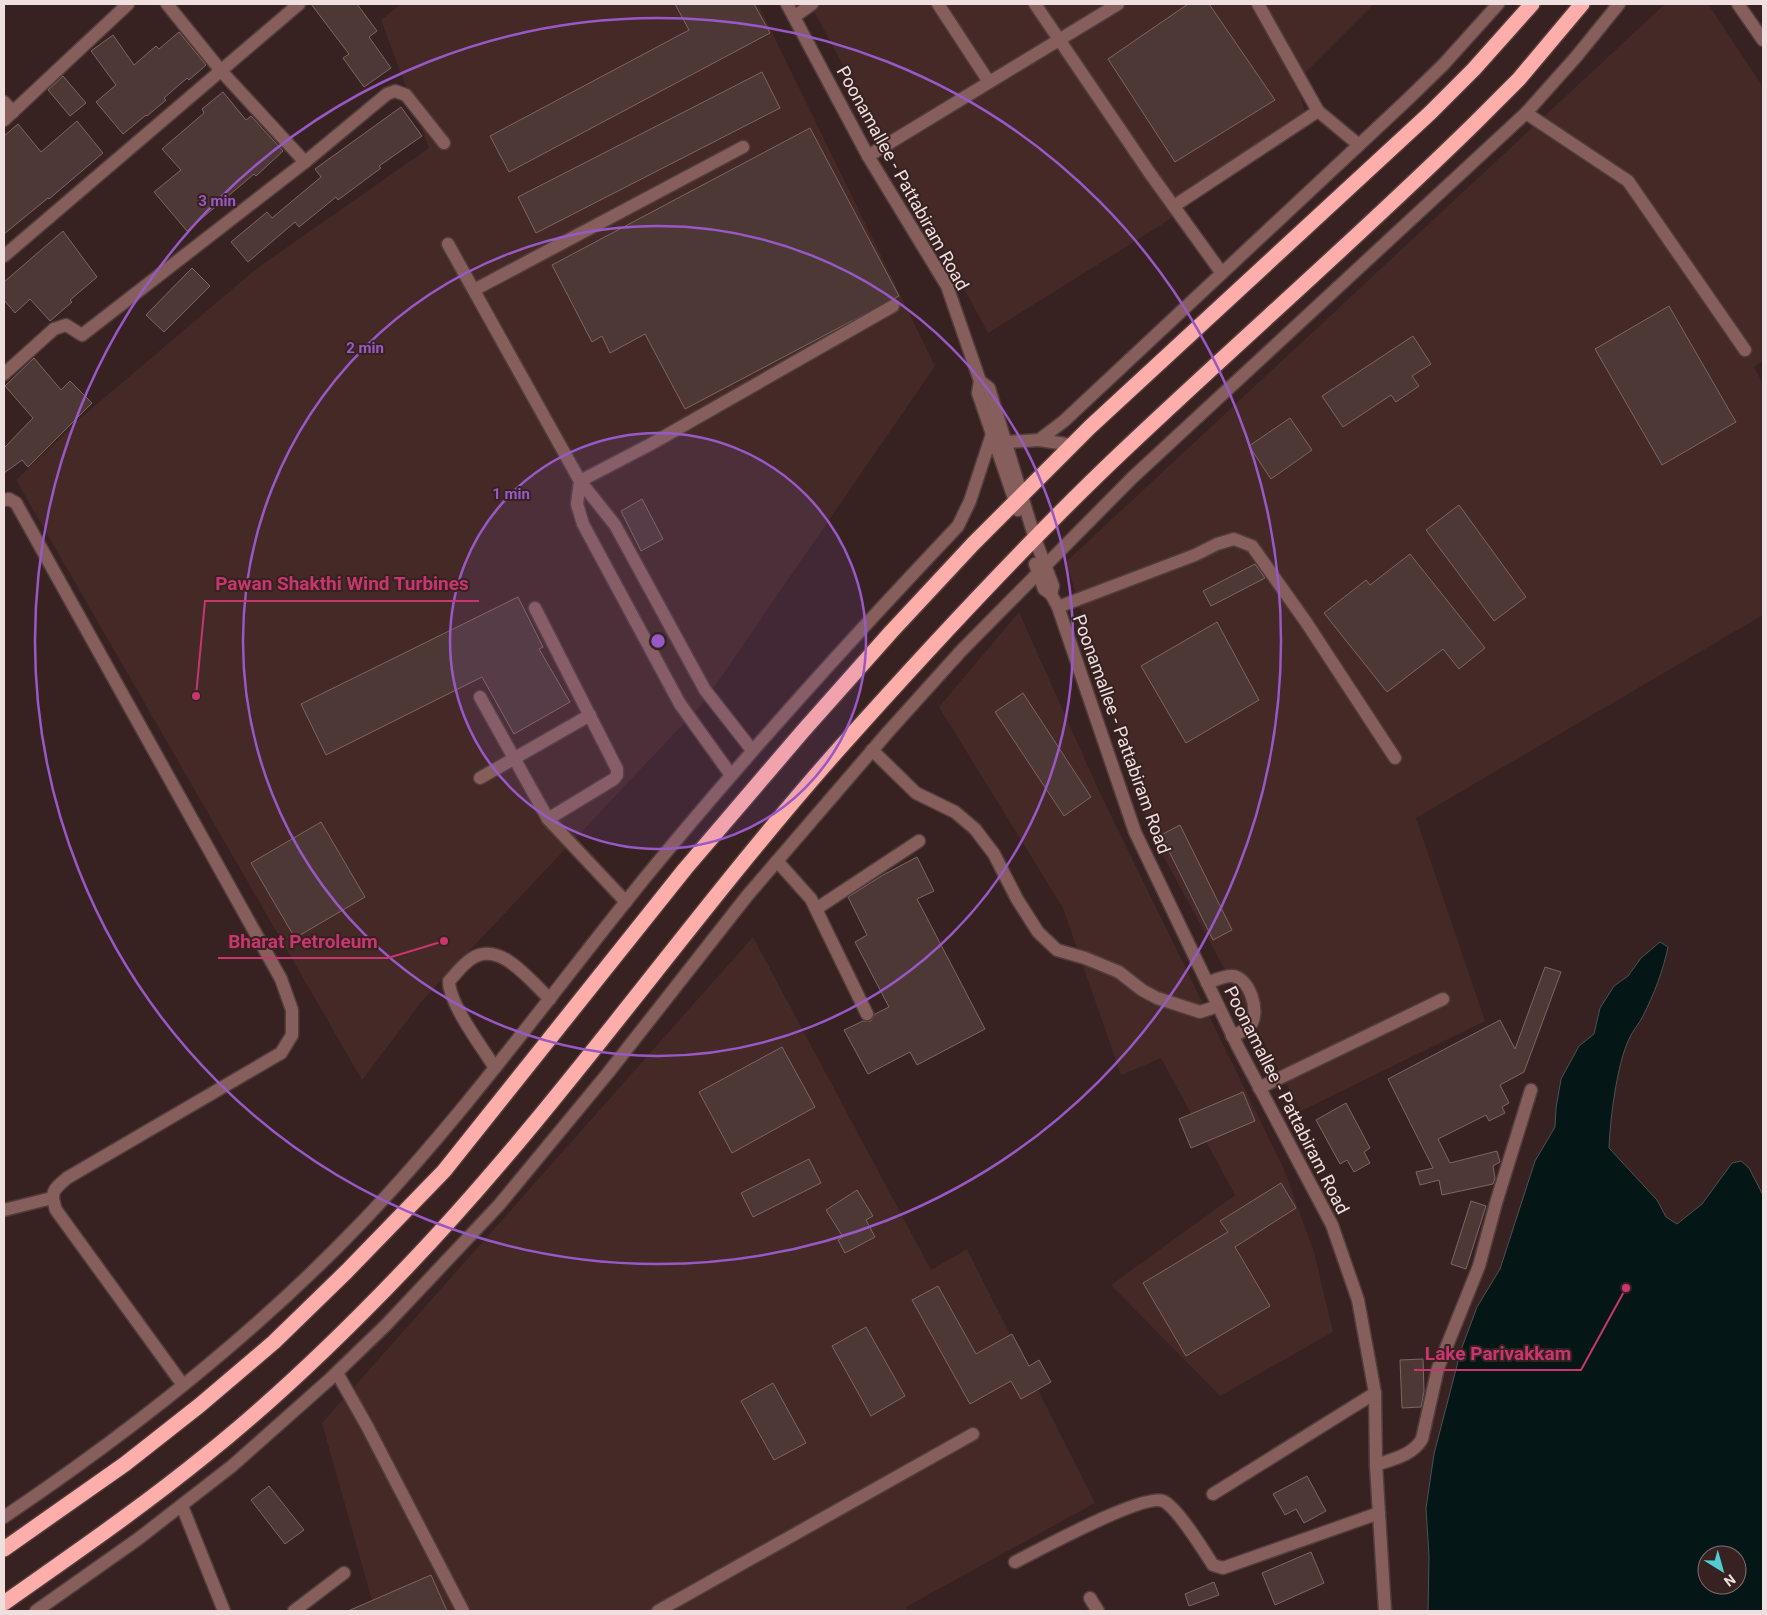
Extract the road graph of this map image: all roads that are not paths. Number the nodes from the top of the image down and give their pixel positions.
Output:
1 (128, 4) edge
2 (167, 4) edge
3 (299, 4) edge
4 (787, 4) edge
5 (812, 4) edge
6 (938, 4) edge
7 (1036, 4) edge
8 (1118, 4) edge
9 (1258, 4) edge
10 (1498, 4) edge
11 (1532, 4) edge
12 (1582, 4) edge
13 (1620, 4) edge
14 (1738, 4) edge
15 (794, 17) junction
16 (1060, 38) junction
17 (1763, 40) edge
18 (222, 72) junction
19 (989, 82) junction
20 (4, 102) edge
21 (1318, 111) junction
22 (1526, 113) junction
23 (8, 116) edge
24 (444, 143) dead end
25 (1358, 145) junction
26 (743, 147) dead end
27 (868, 156) junction
28 (305, 162) junction
29 (1174, 206) junction
30 (448, 244) dead end
31 (4, 256) edge
32 (1222, 272) junction
33 (474, 290) junction
34 (893, 306) dead end
35 (1745, 350) dead end
36 (4, 374) edge
37 (980, 381) junction
38 (992, 434) junction
39 (1039, 440) junction
40 (1006, 442) junction
41 (1072, 445) junction
42 (580, 481) junction
43 (1019, 498) junction
44 (4, 500) edge
45 (1032, 542) junction
46 (1041, 568) junction
47 (1058, 607) junction
48 (535, 608) dead end
49 (480, 698) dead end
50 (590, 715) junction
51 (752, 750) junction
52 (872, 750) junction
53 (514, 758) junction
54 (1395, 758) dead end
55 (731, 776) junction
56 (480, 778) dead end
57 (548, 819) junction
58 (919, 841) dead end
59 (777, 861) junction
60 (626, 902) junction
61 (816, 909) junction
62 (1207, 983) junction
63 (550, 999) junction
64 (1443, 999) dead end
65 (1218, 1006) junction
66 (866, 1014) dead end
67 (1232, 1036) junction
68 (495, 1068) junction
69 (1259, 1088) junction
70 (1531, 1090) dead end
71 (52, 1198) junction
72 (4, 1210) edge
73 (336, 1373) junction
74 (184, 1385) junction
75 (1375, 1393) junction
76 (973, 1434) dead end
77 (1376, 1465) junction
78 (1213, 1494) dead end
79 (182, 1506) junction
80 (1379, 1513) junction
81 (4, 1517) edge
82 (4, 1549) edge
83 (1015, 1562) dead end
84 (344, 1573) dead end
85 (1090, 1598) dead end
86 (4, 1603) edge
87 (36, 1611) edge
88 (224, 1611) edge
89 (294, 1611) edge
90 (463, 1611) edge
91 (658, 1611) edge
92 (1098, 1611) edge
93 (1385, 1611) edge

1 - 23 street
2 - 18 street
3 - 18 street
4 - 15 street, Poonamallee - Pattabiram Road
5 - 15 street
6 - 19 street
7 - 16 street
8 - 16 street
9 - 21 street
10 - 25 street
11 - 41 highway
12 - 45 highway
13 - 22 street
14 - 17 street
15 - 27 street, Poonamallee - Pattabiram Road
16 - 19 street
16 - 29 street
18 - 28 street
18 - 31 street
19 - 27 street
20 - 23 street
21 - 25 street
21 - 29 street
22 - 35 street
22 - 46 street
24 - 28 street
25 - 32 street
26 - 33 street
27 - 37 street, Poonamallee - Pattabiram Road
28 - 36 street
29 - 32 street
30 - 33 street
32 - 39 street
33 - 42 street
34 - 42 street
37 - 38 street
37 - 40 street, Poonamallee - Pattabiram Road
38 - 43 street
38 - 51 street
39 - 40 street
39 - 41 street
40 - 43 street, Poonamallee - Pattabiram Road
41 - 43 highway
42 - 51 street
42 - 55 street
43 - 45 street
43 - 82 highway
44 - 71 street
45 - 46 street
45 - 86 highway
46 - 47 street, Poonamallee - Pattabiram Road
46 - 52 street
47 - 54 street
47 - 62 street, Poonamallee - Pattabiram Road
48 - 50 street
49 - 53 street
50 - 53 street
50 - 57 street
51 - 55 street
52 - 59 street
52 - 65 street
53 - 56 street
53 - 57 street
55 - 60 street
57 - 60 street
58 - 61 street
59 - 61 street
59 - 73 street
60 - 63 street
61 - 66 street
62 - 65 street, Poonamallee - Pattabiram Road
62 - 67 street
63 - 68 street
63 - 68 street
64 - 69 street
65 - 67 street, Poonamallee - Pattabiram Road
67 - 69 street, Poonamallee - Pattabiram Road
68 - 74 street
69 - 75 street, Poonamallee - Pattabiram Road
70 - 77 street
71 - 72 street
71 - 74 street
73 - 79 street
73 - 90 street
74 - 81 street
75 - 77 street, Poonamallee - Pattabiram Road
75 - 78 street
76 - 91 street
77 - 80 street, Poonamallee - Pattabiram Road
79 - 87 street
79 - 88 street
80 - 83 street
80 - 93 street, Poonamallee - Pattabiram Road
84 - 89 street
85 - 92 street

